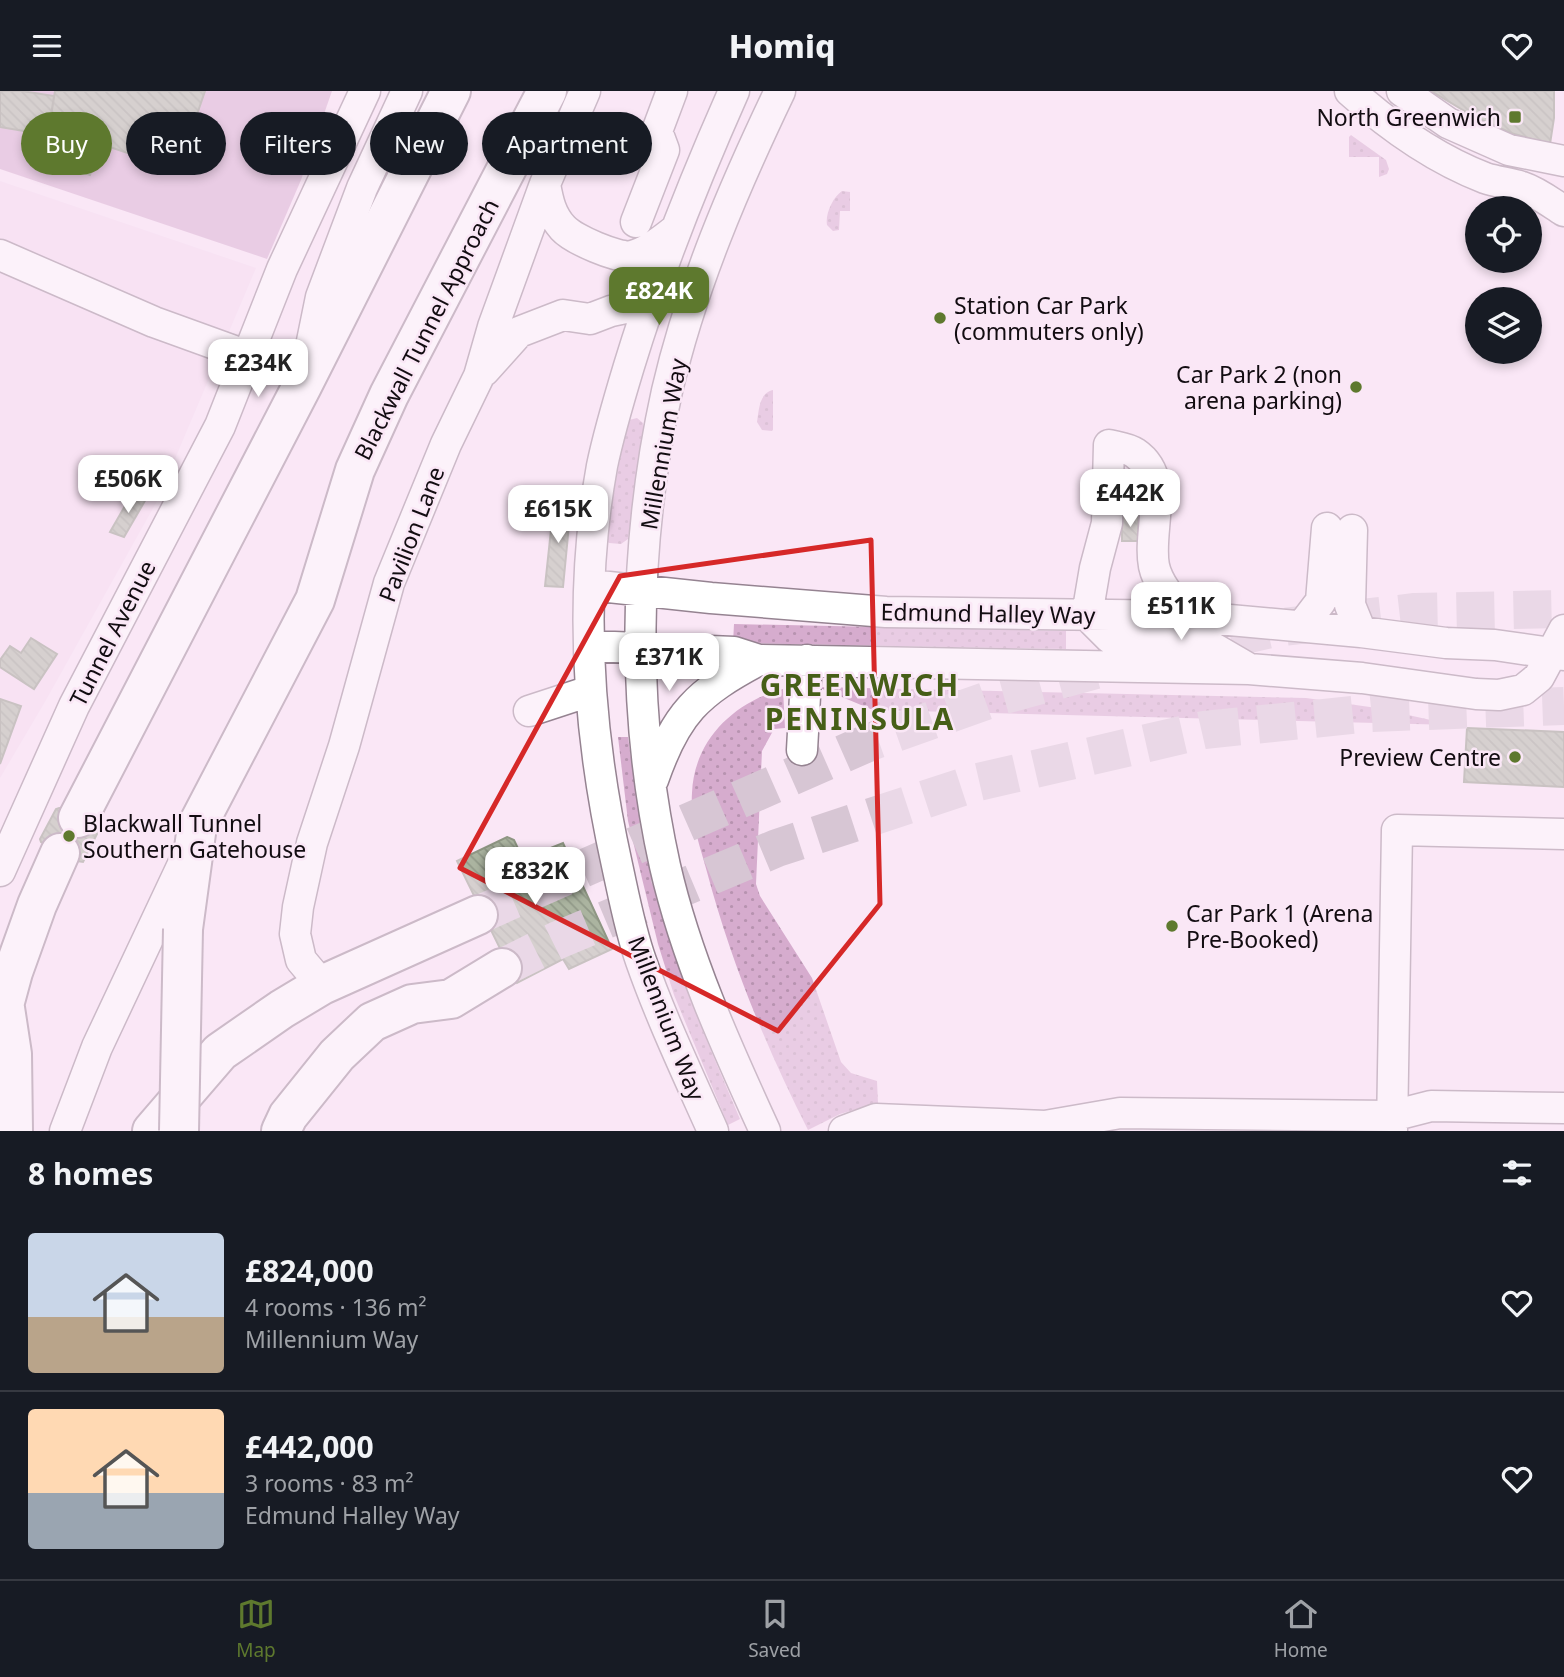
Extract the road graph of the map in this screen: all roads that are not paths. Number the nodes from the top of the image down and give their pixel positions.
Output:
1 (365, 91) edge
2 (407, 91) edge
3 (451, 91) edge
4 (547, 91) edge
5 (585, 91) edge
6 (672, 91) edge
7 (734, 91) edge
8 (780, 91) edge
9 (1350, 91) edge
10 (1402, 91) edge
11 (664, 150) junction
12 (1564, 161) edge
13 (702, 163) junction
14 (545, 184) junction
15 (1564, 211) edge
16 (636, 222) dead end
17 (674, 231) junction
18 (0, 255) edge
19 (646, 311) junction
20 (248, 356) junction
21 (479, 376) junction
22 (302, 386) junction
23 (590, 585) junction
24 (643, 590) junction
25 (315, 600) junction
26 (1087, 615) junction
27 (1186, 616) junction
28 (1302, 626) junction
29 (1361, 632) junction
30 (590, 646) junction
31 (1561, 646) edge
32 (640, 649) junction
33 (759, 660) junction
34 (807, 660) junction
35 (1248, 669) junction
36 (590, 691) junction
37 (529, 711) dead end
38 (802, 750) dead end
39 (650, 787) junction
40 (78, 818) dead end
41 (1564, 834) edge
42 (6, 841) edge
43 (61, 853) dead end
44 (0, 871) edge
45 (478, 915) tunnel mouth
46 (502, 968) tunnel mouth
47 (322, 985) junction
48 (2, 1014) edge
49 (1564, 1108) edge
50 (1392, 1123) edge
51 (1045, 1129) edge
52 (13, 1131) edge
53 (65, 1131) edge
54 (152, 1131) edge
55 (179, 1131) edge
56 (281, 1131) edge
57 (713, 1131) edge
58 (765, 1131) edge
59 (844, 1131) edge

1 - 20 street, Tunnel Avenue
2 - 22 street
3 - 22 highway
4 - 25 highway, Blackwall Tunnel Approach
5 - 14 street, Pavilion Lane
6 - 11 street
7 - 13 street, Millennium Way
8 - 24 street, Millennium Way
9 - 15 street
10 - 12 street
11 - 13 street
11 - 16 street
13 - 17 street, Millennium Way
14 - 17 street
14 - 21 street, Pavilion Lane
17 - 19 street, Millennium Way
18 - 20 street
19 - 21 street
19 - 23 street, Millennium Way
20 - 42 street, Tunnel Avenue
21 - 47 street, Pavilion Lane
22 - 40 highway
23 - 24 street, Edmund Halley Way
23 - 30 street, Millennium Way
24 - 26 street, Edmund Halley Way
24 - 32 street, Millennium Way
25 - 53 street
25 - 55 highway, Blackwall Tunnel Approach, bridge
26 - 27 street, Edmund Halley Way
26 - 27 street
26 - 35 street
27 - 28 street, Edmund Halley Way
28 - 29 street, Edmund Halley Way
28 - 29 street
29 - 31 street, Edmund Halley Way
30 - 32 street, Edmund Halley Way
30 - 36 street, Millennium Way
31 - 35 street, Edmund Halley Way
32 - 33 street, Edmund Halley Way
32 - 39 street, Millennium Way
33 - 34 street, Edmund Halley Way
33 - 39 street, Edmund Halley Way
34 - 35 street, Edmund Halley Way
34 - 38 street
36 - 37 street
36 - 57 street, Millennium Way
39 - 58 street, Millennium Way
41 - 50 street
42 - 44 street, Tunnel Avenue
43 - 48 highway
45 - 47 highway
46 - 56 highway
47 - 54 highway
48 - 52 highway
49 - 50 street
50 - 51 street
51 - 59 street

